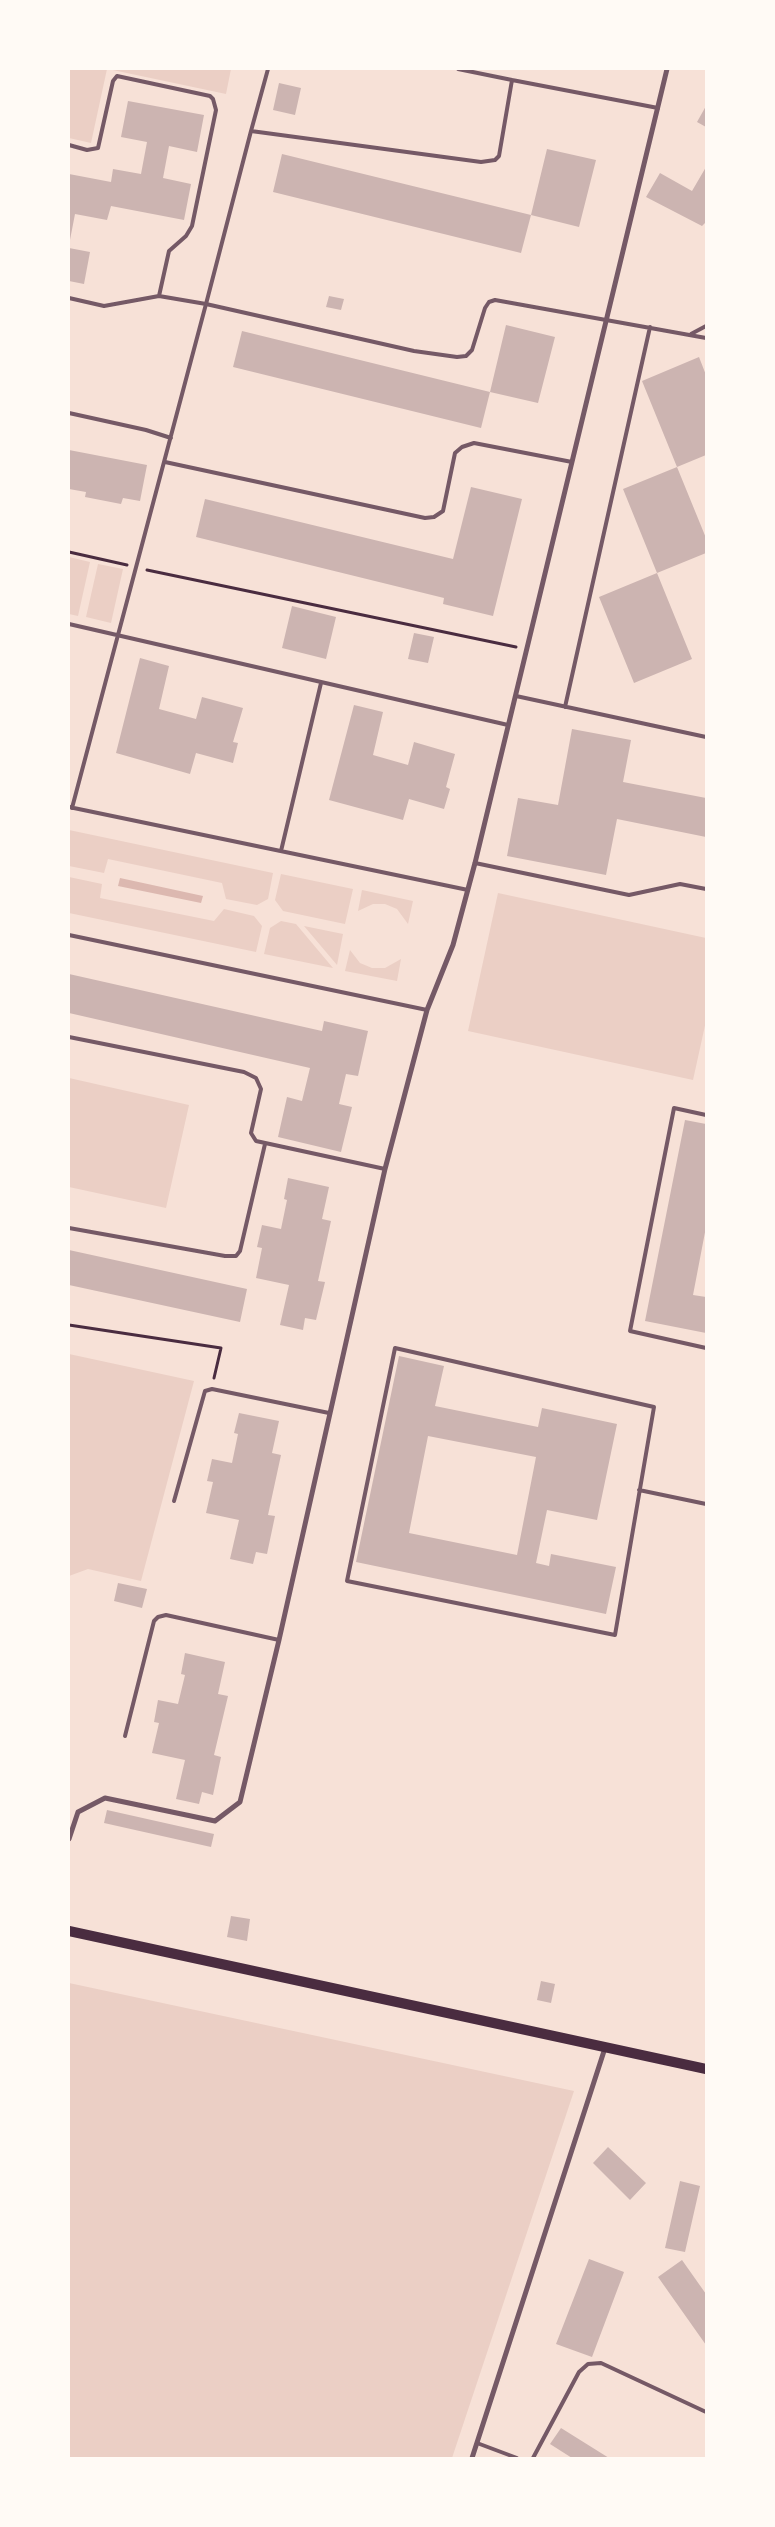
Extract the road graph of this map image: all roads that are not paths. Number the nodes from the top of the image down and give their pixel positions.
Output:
1 (268, 69) edge
2 (458, 69) edge
3 (667, 69) edge
4 (512, 80) junction
5 (658, 108) junction
6 (251, 131) junction
7 (69, 145) edge
8 (159, 296) junction
9 (69, 298) edge
10 (206, 304) junction
11 (606, 320) junction
12 (706, 326) edge
13 (650, 327) junction
14 (691, 334) junction
15 (706, 338) edge
16 (69, 413) edge
17 (171, 438) junction
18 (165, 462) junction
19 (572, 462) junction
20 (69, 624) edge
21 (118, 637) junction
22 (322, 683) junction
23 (516, 696) junction
24 (565, 707) junction
25 (508, 725) junction
26 (706, 737) edge
27 (71, 807) edge
28 (281, 851) junction
29 (476, 863) junction
30 (706, 888) edge
31 (468, 890) junction
32 (69, 935) edge
33 (427, 1010) junction
34 (69, 1037) edge
35 (706, 1115) edge
36 (265, 1144) junction
37 (385, 1169) junction
38 (69, 1228) edge
39 (706, 1348) edge
40 (329, 1413) junction
41 (639, 1490) junction
42 (174, 1501) dead end
43 (706, 1504) edge
44 (279, 1640) junction
45 (125, 1736) dead end
46 (69, 1839) edge
47 (69, 1931) edge
48 (605, 2047) junction
49 (706, 2069) edge
50 (706, 2412) edge
51 (477, 2442) junction
52 (472, 2458) edge
53 (518, 2458) edge
54 (533, 2458) edge

1 - 6 lane
2 - 4 lane
3 - 5 street
4 - 5 lane
4 - 6 lane
5 - 11 street
6 - 10 lane
7 - 8 lane
8 - 9 lane
8 - 10 lane
10 - 11 lane
10 - 17 lane
11 - 13 lane
11 - 19 street
12 - 14 lane
13 - 14 lane
13 - 24 lane
14 - 15 lane
16 - 17 lane
17 - 18 lane
18 - 19 lane
18 - 21 lane
19 - 23 street
20 - 21 lane
21 - 22 lane
21 - 27 lane
22 - 25 lane
22 - 28 lane
23 - 24 lane
23 - 25 street
24 - 26 lane
25 - 29 street
27 - 28 lane
28 - 31 lane
29 - 30 lane
29 - 31 street
31 - 33 street
32 - 33 lane
33 - 37 street
34 - 36 lane
35 - 39 lane
36 - 37 lane
36 - 38 lane
37 - 40 street
40 - 42 lane
40 - 44 street
41 - 41 lane
41 - 43 lane
44 - 45 lane
44 - 46 street
47 - 48 main road
48 - 49 main road
48 - 51 street
50 - 54 lane
51 - 52 street
51 - 53 lane

